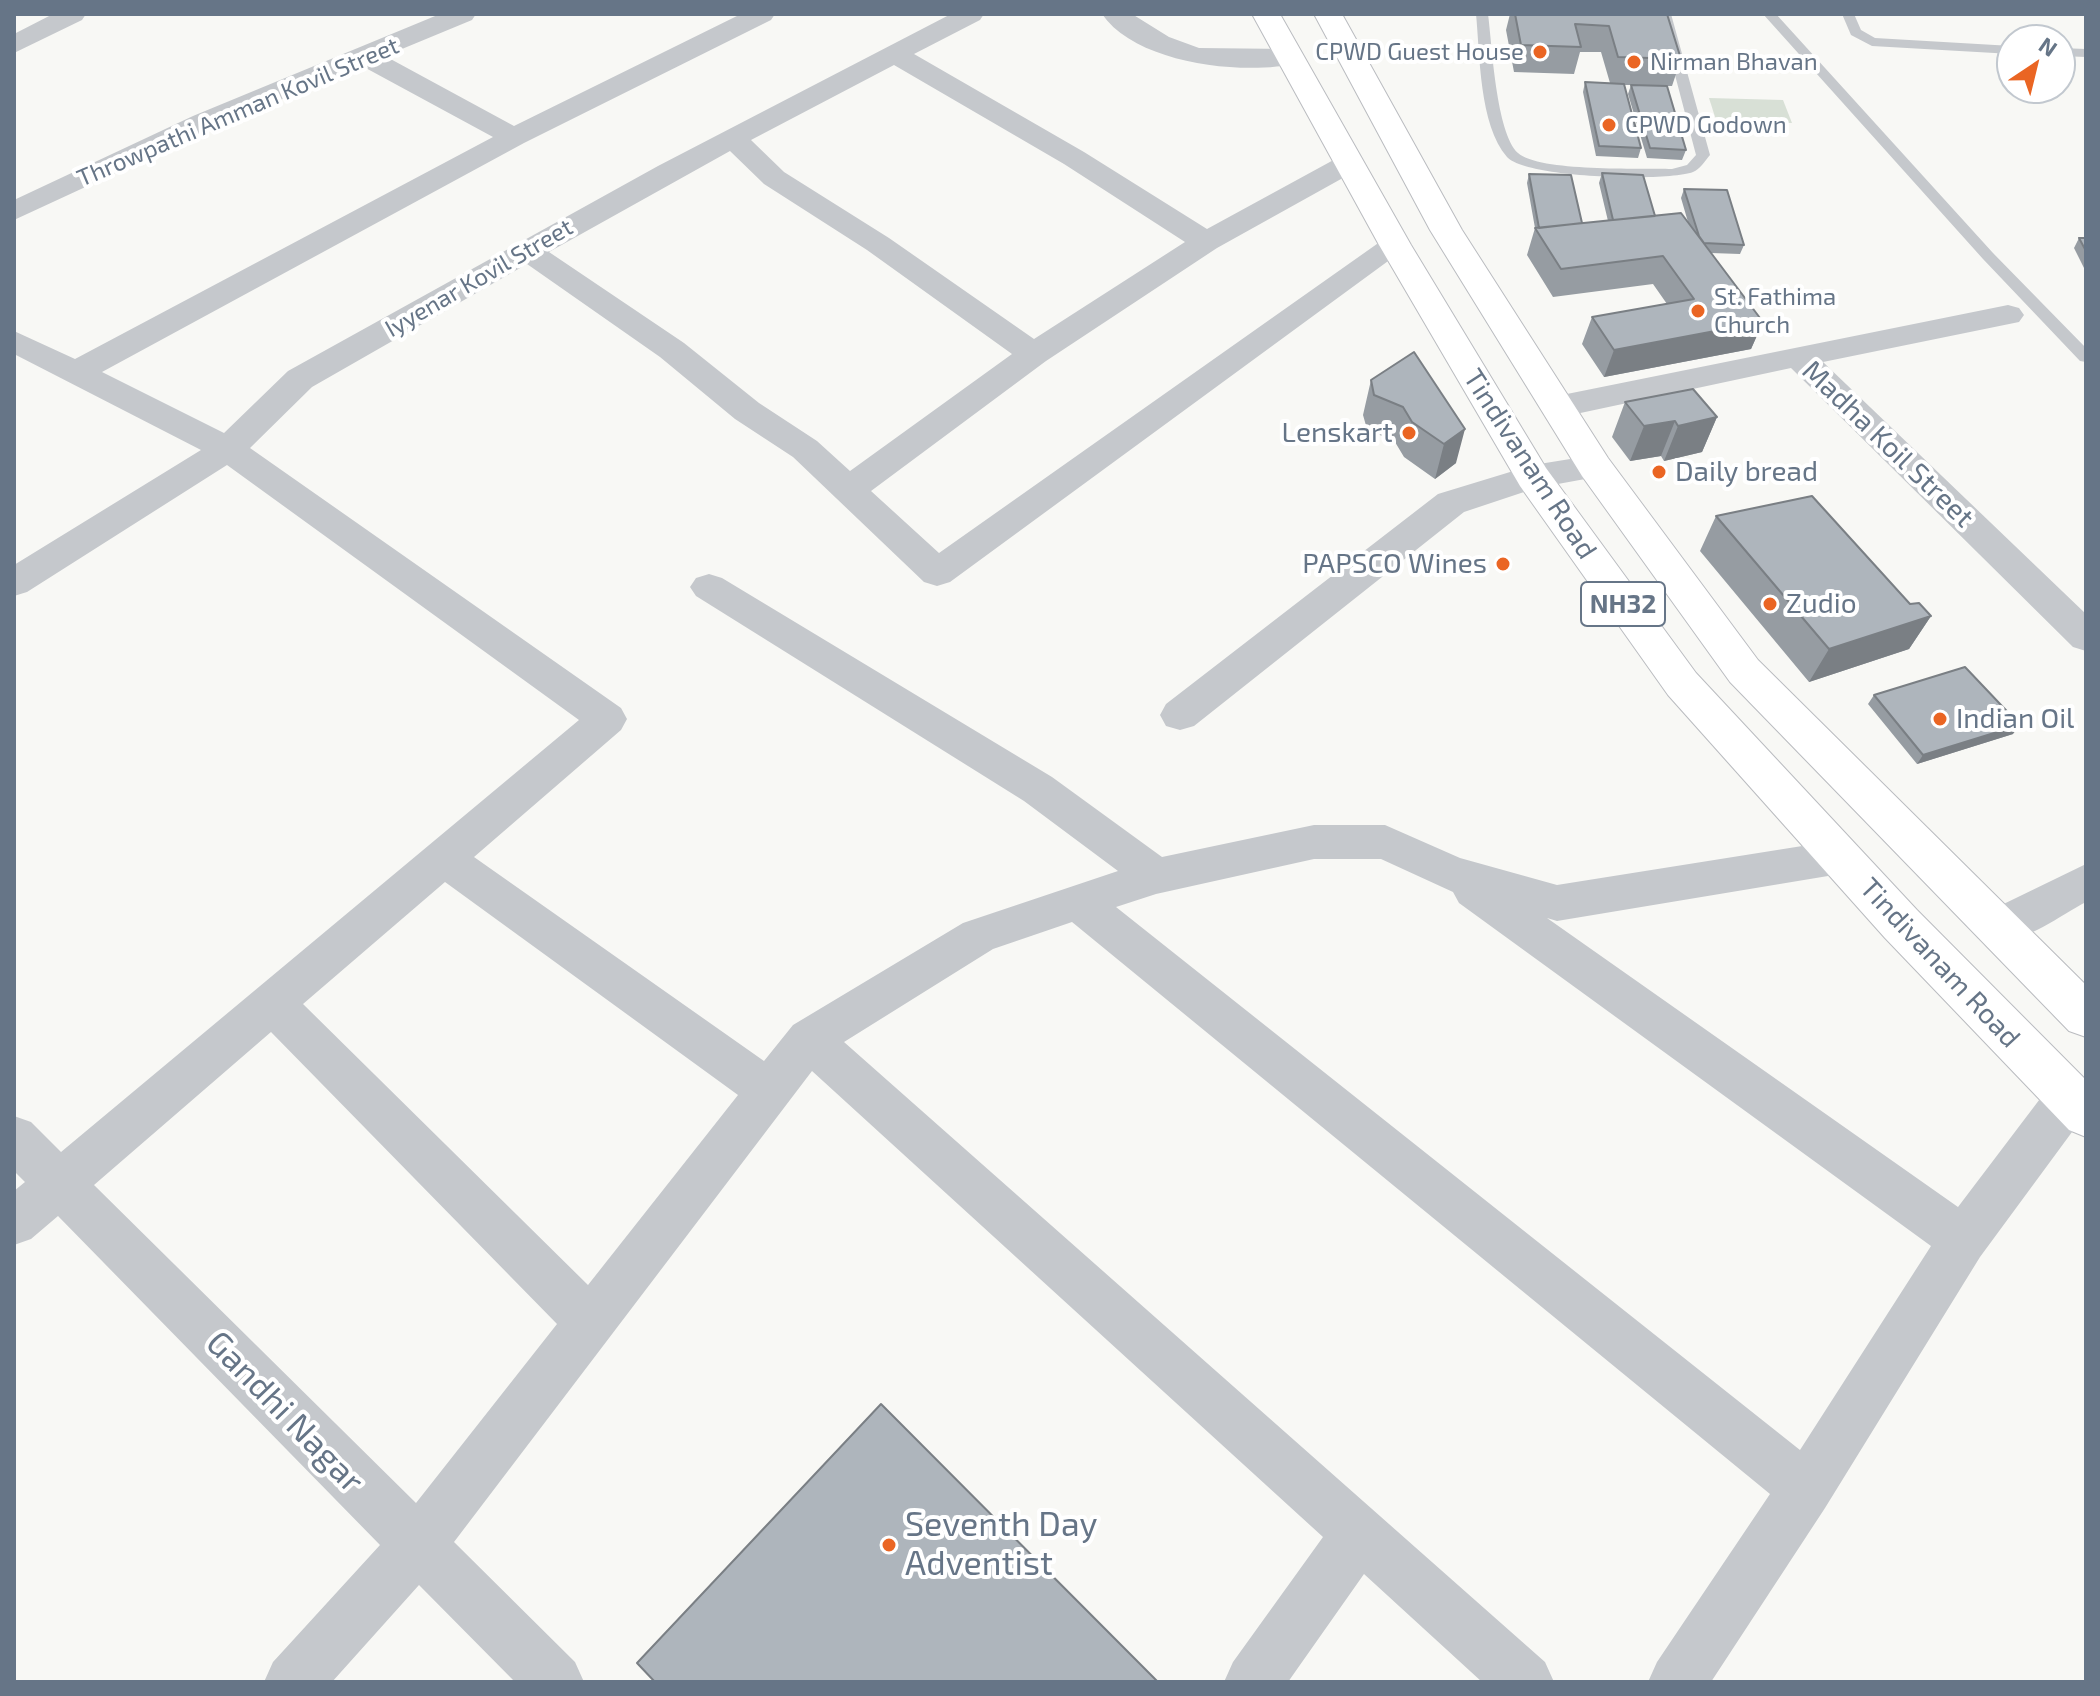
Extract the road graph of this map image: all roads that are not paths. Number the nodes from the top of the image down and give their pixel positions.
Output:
1 (73, 14) edge
2 (463, 14) edge
3 (762, 14) edge
4 (971, 14) edge
5 (1115, 14) edge
6 (1266, 14) edge
7 (1328, 14) edge
8 (1482, 14) edge
9 (1769, 14) edge
10 (1848, 14) edge
11 (1666, 17) edge
12 (1651, 19) edge
13 (14, 45) edge
14 (1996, 49) edge
15 (893, 53) junction
16 (366, 57) junction
17 (1289, 57) junction
18 (514, 137) junction
19 (733, 138) junction
20 (1349, 163) junction
21 (14, 211) edge
22 (1206, 242) junction
23 (1395, 245) junction
24 (526, 250) junction
25 (2008, 315) dead end
26 (14, 341) edge
27 (1034, 354) junction
28 (1798, 356) junction
29 (2086, 357) edge
30 (76, 372) junction
31 (1557, 407) junction
32 (228, 449) junction
33 (1595, 467) junction
34 (1533, 477) junction
35 (847, 491) junction
36 (14, 583) edge
37 (709, 587) dead end
38 (2086, 637) edge
39 (1180, 715) dead end
40 (442, 857) junction
41 (1840, 857) junction
42 (1450, 873) junction
43 (1156, 876) junction
44 (2086, 882) edge
45 (1077, 901) junction
46 (1998, 927) junction
47 (272, 1003) junction
48 (2086, 1016) edge
49 (809, 1039) junction
50 (771, 1092) junction
51 (2077, 1106) edge
52 (14, 1138) edge
53 (60, 1183) junction
54 (14, 1222) edge
55 (1963, 1240) junction
56 (591, 1323) junction
57 (1806, 1489) junction
58 (1360, 1533) junction
59 (417, 1546) junction
60 (293, 1682) edge
61 (555, 1682) edge
62 (1253, 1682) edge
63 (1525, 1682) edge
64 (1677, 1682) edge

1 - 13 street
2 - 16 street, Throwpathi Amman Kovil Street
3 - 18 street
4 - 15 street, Iyyenar Kovil Street
5 - 17 street
6 - 17 highway, Tindivanam Road / NH32
7 - 31 highway, NH32
8 - 11 lane
9 - 29 lane
10 - 14 lane
11 - 12 lane
15 - 19 street, Iyyenar Kovil Street
15 - 22 street
16 - 18 street
16 - 21 street, Throwpathi Amman Kovil Street
17 - 20 highway, Tindivanam Road / NH32
18 - 30 street
19 - 24 street, Iyyenar Kovil Street
19 - 27 street
20 - 22 street
20 - 23 highway, Tindivanam Road / NH32
22 - 27 street
23 - 34 highway, Tindivanam Road / NH32
23 - 35 street
24 - 32 street, Iyyenar Kovil Street
24 - 35 street
25 - 28 street
26 - 30 street
27 - 35 street
28 - 31 street, Madha Koil Street
28 - 38 street, Madha Koil Street
30 - 32 street
31 - 33 highway, NH32
32 - 36 street, Iyyenar Kovil Street
32 - 40 street
33 - 34 street
33 - 46 highway, NH32
34 - 39 street
34 - 41 highway, Tindivanam Road / NH32
37 - 43 street
40 - 47 street
40 - 50 street
41 - 42 street
41 - 51 highway, Tindivanam Road / NH32
42 - 43 street
42 - 55 street
43 - 45 street
44 - 46 street
45 - 49 street
45 - 57 street
46 - 48 highway, NH32
47 - 53 street
47 - 56 street
49 - 50 street
49 - 58 street
50 - 56 street
51 - 55 street
52 - 53 street, Gandhi Nagar
53 - 54 street
53 - 59 street, Gandhi Nagar
55 - 57 street
56 - 59 street
57 - 64 street
58 - 62 street
58 - 63 street
59 - 60 street
59 - 61 street, Gandhi Nagar

